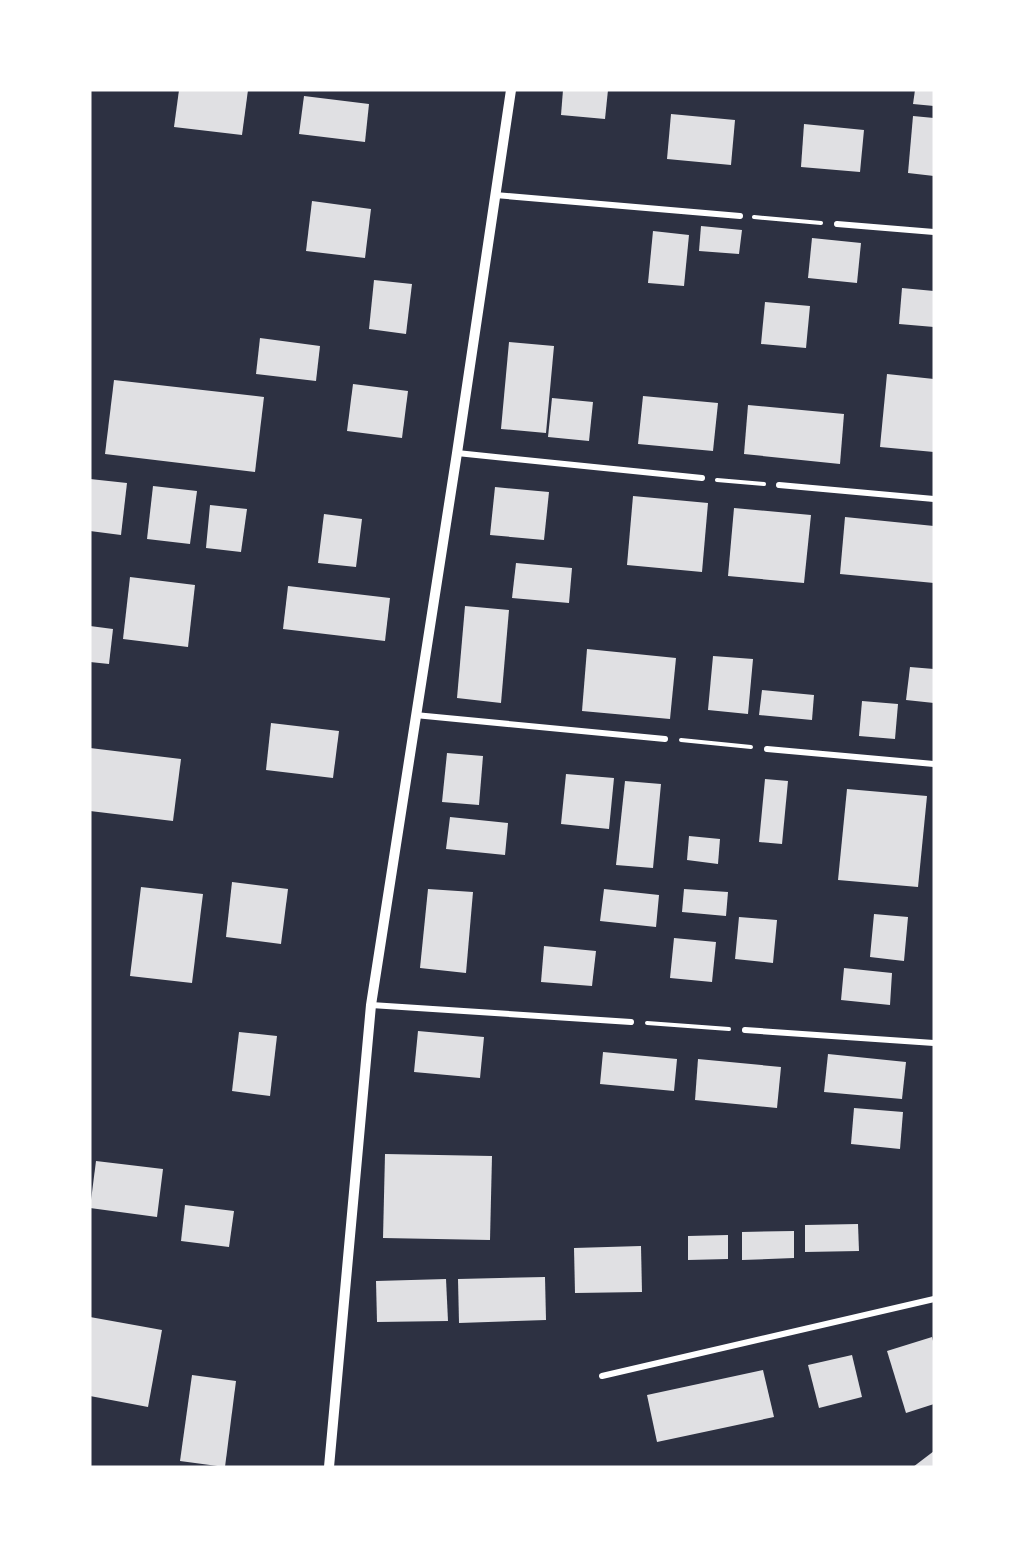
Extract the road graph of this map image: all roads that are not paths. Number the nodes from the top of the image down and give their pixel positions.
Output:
1 (510, 90) edge
2 (494, 195) junction
3 (740, 216) road end
4 (837, 224) road end
5 (934, 232) edge
6 (457, 453) junction
7 (702, 478) road end
8 (779, 485) road end
9 (934, 499) edge
10 (415, 715) junction
11 (665, 739) road end
12 (767, 748) road end
13 (934, 764) edge
14 (371, 1005) junction
15 (631, 1022) road end
16 (745, 1030) road end
17 (934, 1044) edge
18 (934, 1299) edge
19 (602, 1376) dead end
20 (329, 1467) edge

1 - 2 street
2 - 3 street
2 - 6 street
4 - 5 street
6 - 7 street
6 - 10 street
8 - 9 street
10 - 11 street
10 - 14 street
12 - 13 street
14 - 15 street
14 - 20 street
16 - 17 street
18 - 19 street

